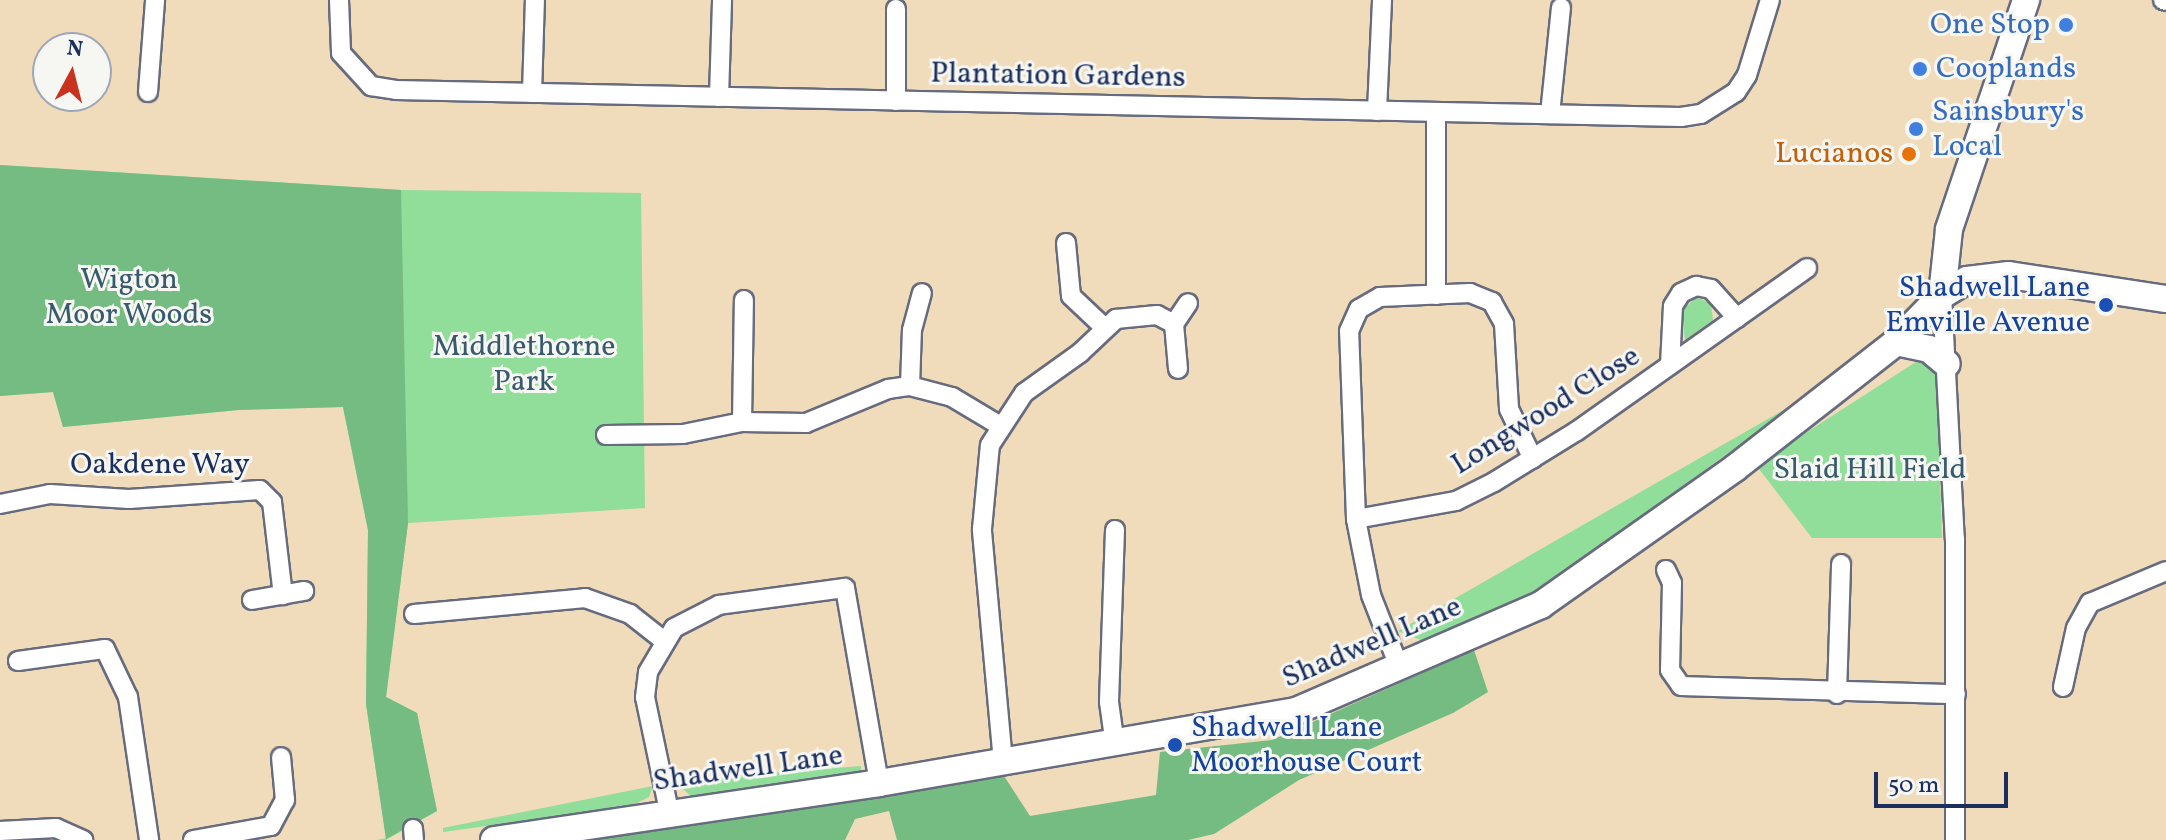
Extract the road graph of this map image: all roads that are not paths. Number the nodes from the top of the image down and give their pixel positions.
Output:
1 (155, 0) edge
2 (339, 0) edge
3 (535, 0) edge
4 (722, 0) edge
5 (1382, 0) edge
6 (1770, 0) edge
7 (2026, 0) edge
8 (1561, 8) dead end
9 (896, 9) dead end
10 (148, 92) dead end
11 (532, 93) junction
12 (719, 97) junction
13 (896, 101) junction
14 (1377, 111) junction
15 (1436, 112) junction
16 (1550, 114) junction
17 (1066, 243) dead end
18 (1807, 268) dead end
19 (922, 293) dead end
20 (1436, 295) junction
21 (1942, 295) junction
22 (2166, 299) edge
23 (744, 300) dead end
24 (1188, 303) dead end
25 (1737, 318) junction
26 (1174, 324) junction
27 (1105, 328) junction
28 (1896, 342) junction
29 (1947, 364) junction
30 (1670, 365) junction
31 (1178, 369) dead end
32 (910, 386) junction
33 (742, 422) junction
34 (999, 425) junction
35 (606, 435) dead end
36 (1533, 459) junction
37 (0, 504) edge
38 (1356, 519) junction
39 (1115, 530) dead end
40 (1841, 564) dead end
41 (1666, 570) dead end
42 (2166, 571) edge
43 (304, 591) dead end
44 (283, 595) junction
45 (252, 600) dead end
46 (414, 614) dead end
47 (663, 640) junction
48 (18, 661) dead end
49 (1400, 669) junction
50 (2063, 687) dead end
51 (1837, 694) junction
52 (1956, 694) junction
53 (1115, 745) junction
54 (281, 757) dead end
55 (1003, 762) junction
56 (879, 783) junction
57 (669, 811) junction
58 (0, 831) edge
59 (83, 840) edge
60 (149, 840) edge
61 (193, 840) edge
62 (494, 840) edge
63 (1955, 840) edge

1 - 10 street
2 - 11 street, Plantation Gardens
3 - 11 street
4 - 12 street
5 - 14 street
6 - 16 street, Plantation Gardens
7 - 21 street
8 - 16 street
9 - 13 street
11 - 12 street, Plantation Gardens
12 - 13 street, Plantation Gardens
13 - 14 street, Plantation Gardens
14 - 15 street, Plantation Gardens
15 - 16 street, Plantation Gardens
15 - 20 street
17 - 27 street
18 - 25 street, Longwood Close
19 - 32 street
20 - 36 street
20 - 38 street
21 - 22 street, Shadwell Lane
21 - 28 street, Shadwell Lane
21 - 29 street
23 - 33 street
24 - 26 street
25 - 30 street, Longwood Close
25 - 30 street, Longwood Close
26 - 27 street
26 - 31 street
27 - 34 street
28 - 29 street
28 - 49 street, Shadwell Lane
29 - 52 street
30 - 36 street, Longwood Close
32 - 33 street
32 - 34 street
33 - 35 street
34 - 55 street
36 - 38 street, Longwood Close
37 - 44 street, Oakdene Way
38 - 49 street
39 - 53 street
40 - 51 street
41 - 51 street
42 - 50 street
43 - 44 street
44 - 45 street
46 - 47 street
47 - 56 street
47 - 57 street
48 - 60 street
49 - 53 street, Shadwell Lane
51 - 52 street
52 - 63 street
53 - 55 street, Shadwell Lane
54 - 61 street
55 - 56 street, Shadwell Lane
56 - 57 street, Shadwell Lane
57 - 62 street, Shadwell Lane
58 - 59 street

